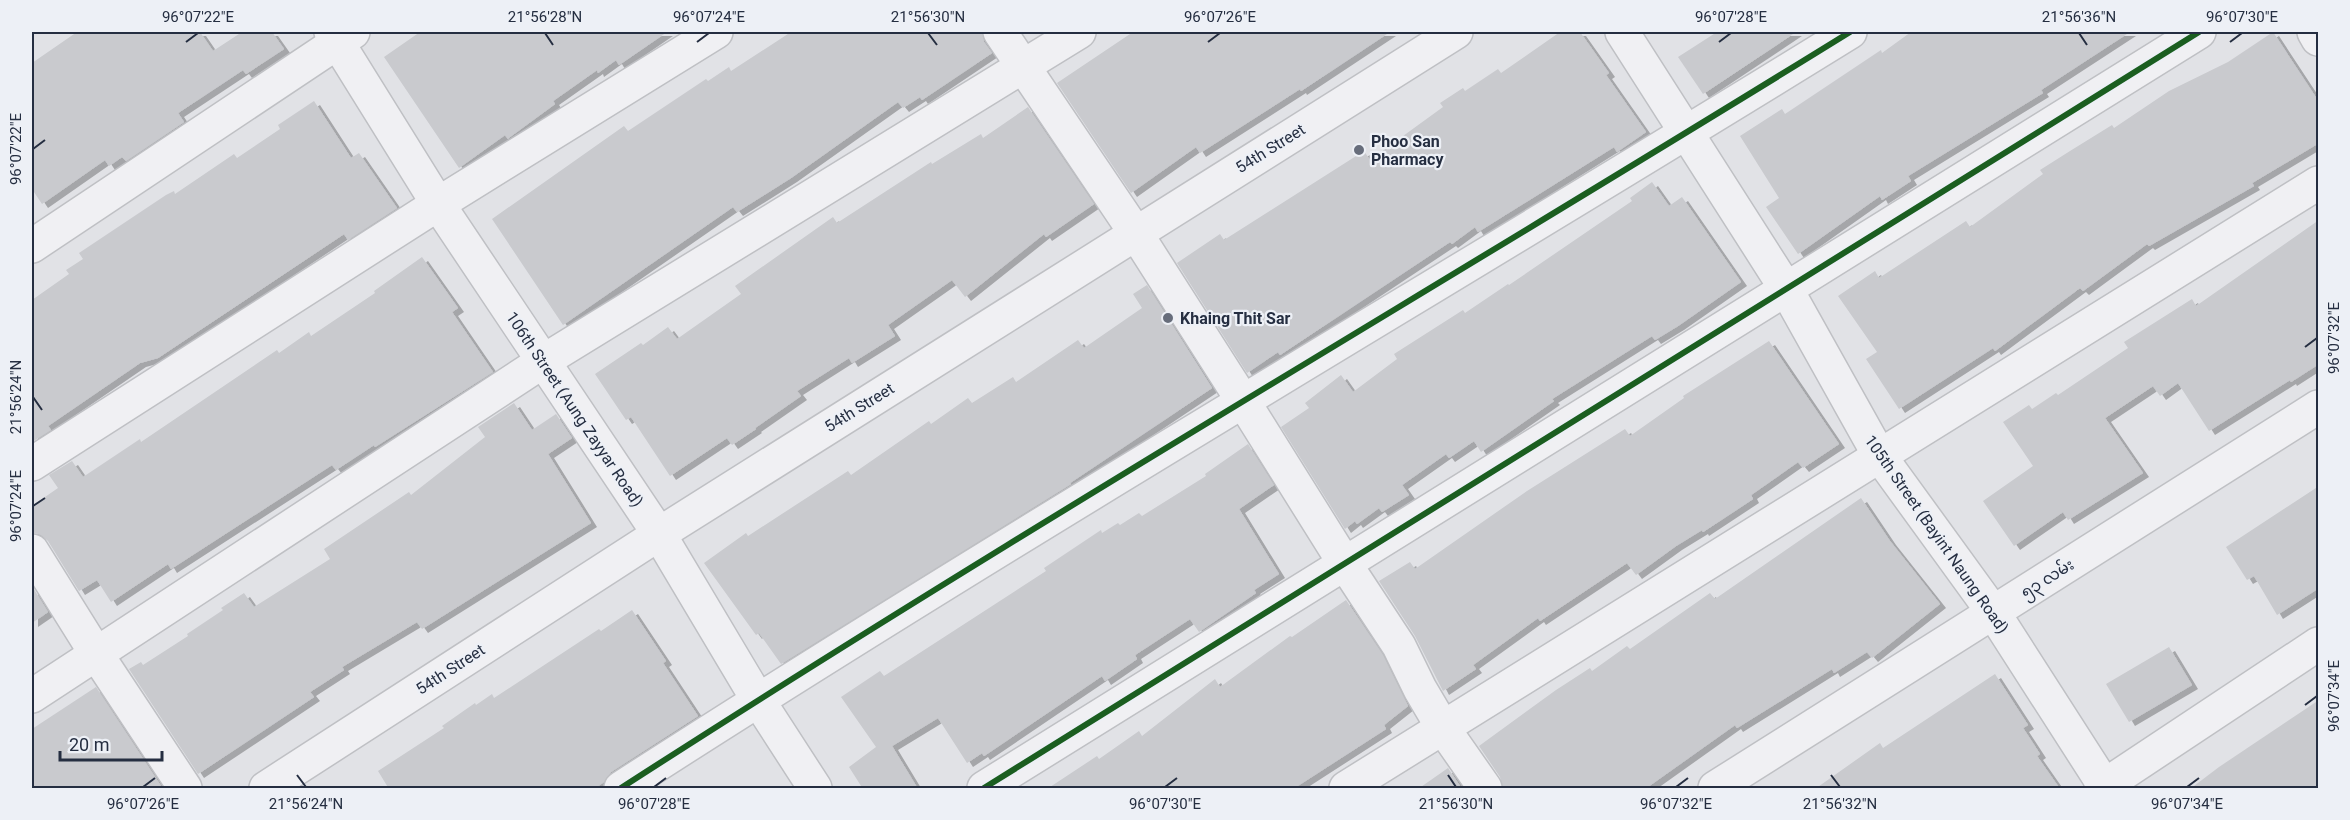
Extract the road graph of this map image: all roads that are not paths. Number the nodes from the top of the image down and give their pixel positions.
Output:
1 (716, 32) edge
2 (1000, 32) edge
3 (1079, 32) edge
4 (1456, 32) edge
5 (1622, 32) edge
6 (1850, 32) edge
7 (2199, 32) edge
8 (2314, 32) edge
9 (341, 35) edge
10 (2319, 39) edge
11 (1023, 66) junction
12 (1686, 133) junction
13 (2319, 183) edge
14 (438, 204) junction
15 (1135, 232) junction
16 (32, 246) edge
17 (1785, 287) junction
18 (542, 362) junction
19 (1243, 401) junction
20 (2319, 407) edge
21 (1879, 455) junction
22 (32, 464) edge
23 (659, 534) junction
24 (32, 551) edge
25 (1345, 564) junction
26 (1993, 612) junction
27 (2319, 645) edge
28 (97, 655) junction
29 (32, 696) edge
30 (758, 700) junction
31 (1443, 728) junction
32 (2104, 788) edge
33 (185, 789) edge
34 (266, 789) edge
35 (621, 789) edge
36 (815, 789) edge
37 (984, 789) edge
38 (1346, 789) edge
39 (1485, 789) edge
40 (1715, 789) edge

1 - 14 street
2 - 11 street
3 - 11 street
4 - 15 street, 54th Street
5 - 12 street, 105th Street (Bayint Naung Road)
6 - 12 street
7 - 17 street
8 - 10 street
9 - 14 street, 106th Street (Aung Zayyar Road)
9 - 16 street
11 - 15 street
11 - 18 street
12 - 17 street, 105th Street (Bayint Naung Road)
12 - 19 street
13 - 21 street
14 - 18 street, 106th Street (Aung Zayyar Road)
14 - 22 street
15 - 19 street
15 - 23 street, 54th Street
17 - 21 street, 105th Street (Bayint Naung Road)
17 - 25 street
18 - 23 street, 106th Street (Aung Zayyar Road)
18 - 28 street
19 - 25 street
19 - 30 street
20 - 26 street, ၅၃ လမ်း
21 - 26 street, 105th Street (Bayint Naung Road)
21 - 31 street
23 - 30 street, 106th Street (Aung Zayyar Road)
23 - 34 street, 54th Street
24 - 28 street
25 - 31 street
25 - 37 street
26 - 32 street, 105th Street (Bayint Naung Road)
26 - 40 street, ၅၃ လမ်း
27 - 32 street
28 - 29 street
28 - 33 street
30 - 35 street
30 - 36 street, 106th Street (Aung Zayyar Road)
31 - 38 street
31 - 39 street

